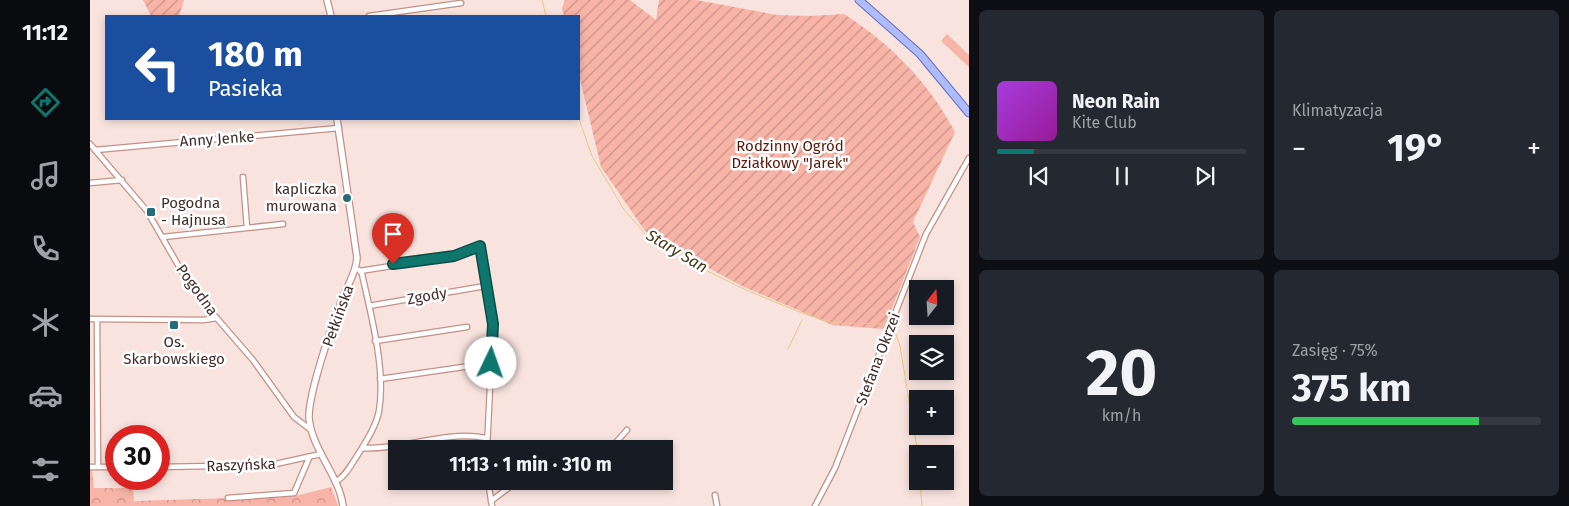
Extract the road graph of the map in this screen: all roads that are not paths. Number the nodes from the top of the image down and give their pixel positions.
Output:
1 (326, 0) edge
2 (859, 0) edge
3 (461, 3) dead end
4 (331, 15) edge
5 (376, 15) edge
6 (969, 113) edge
7 (337, 120) edge
8 (339, 128) junction
9 (90, 144) edge
10 (95, 150) junction
11 (969, 158) edge
12 (243, 177) dead end
13 (122, 180) junction
14 (90, 183) edge
15 (283, 224) dead end
16 (247, 228) junction
17 (163, 237) junction
18 (358, 270) junction
19 (485, 286) junction
20 (369, 306) junction
21 (217, 318) junction
22 (90, 319) edge
23 (97, 319) junction
24 (467, 327) dead end
25 (375, 341) junction
26 (491, 363) junction
27 (380, 379) junction
28 (311, 430) junction
29 (627, 430) dead end
30 (486, 438) joint
31 (618, 440) edge
32 (362, 448) junction
33 (321, 454) junction
34 (309, 458) junction
35 (98, 466) junction
36 (105, 466) edge
37 (90, 467) edge
38 (170, 467) edge
39 (335, 482) junction
40 (490, 490) edge
41 (507, 490) edge
42 (715, 495) dead end
43 (228, 498) dead end
44 (492, 503) edge
45 (344, 506) edge
46 (717, 506) edge
47 (815, 506) edge

1 - 4 street
2 - 6 main road
3 - 5 street
7 - 8 street, Pełkińska
8 - 10 street, Anny Jenke
8 - 18 street, Pełkińska
9 - 10 street, Pogodna
10 - 13 street, Pogodna
11 - 47 street, Stefana Okrzei
12 - 16 street
13 - 14 street
13 - 17 street, Pogodna
15 - 16 street
16 - 17 street
17 - 21 street, Pogodna
18 - 19 street
18 - 20 street
18 - 28 street, Pełkińska
19 - 20 street, Zgody
19 - 26 street
20 - 25 street
21 - 23 street
21 - 28 street, Pogodna
22 - 23 street
23 - 35 street
24 - 25 street
25 - 27 street
26 - 27 street
26 - 30 street
27 - 32 street
28 - 33 street, Pełkińska
29 - 31 street
30 - 32 street
32 - 39 street
33 - 34 street, Raszyńska
33 - 39 street, Pełkińska
34 - 38 street, Raszyńska
34 - 43 street
35 - 36 street
35 - 37 street
39 - 45 street, Pełkińska
40 - 44 street
41 - 44 street
42 - 46 street

